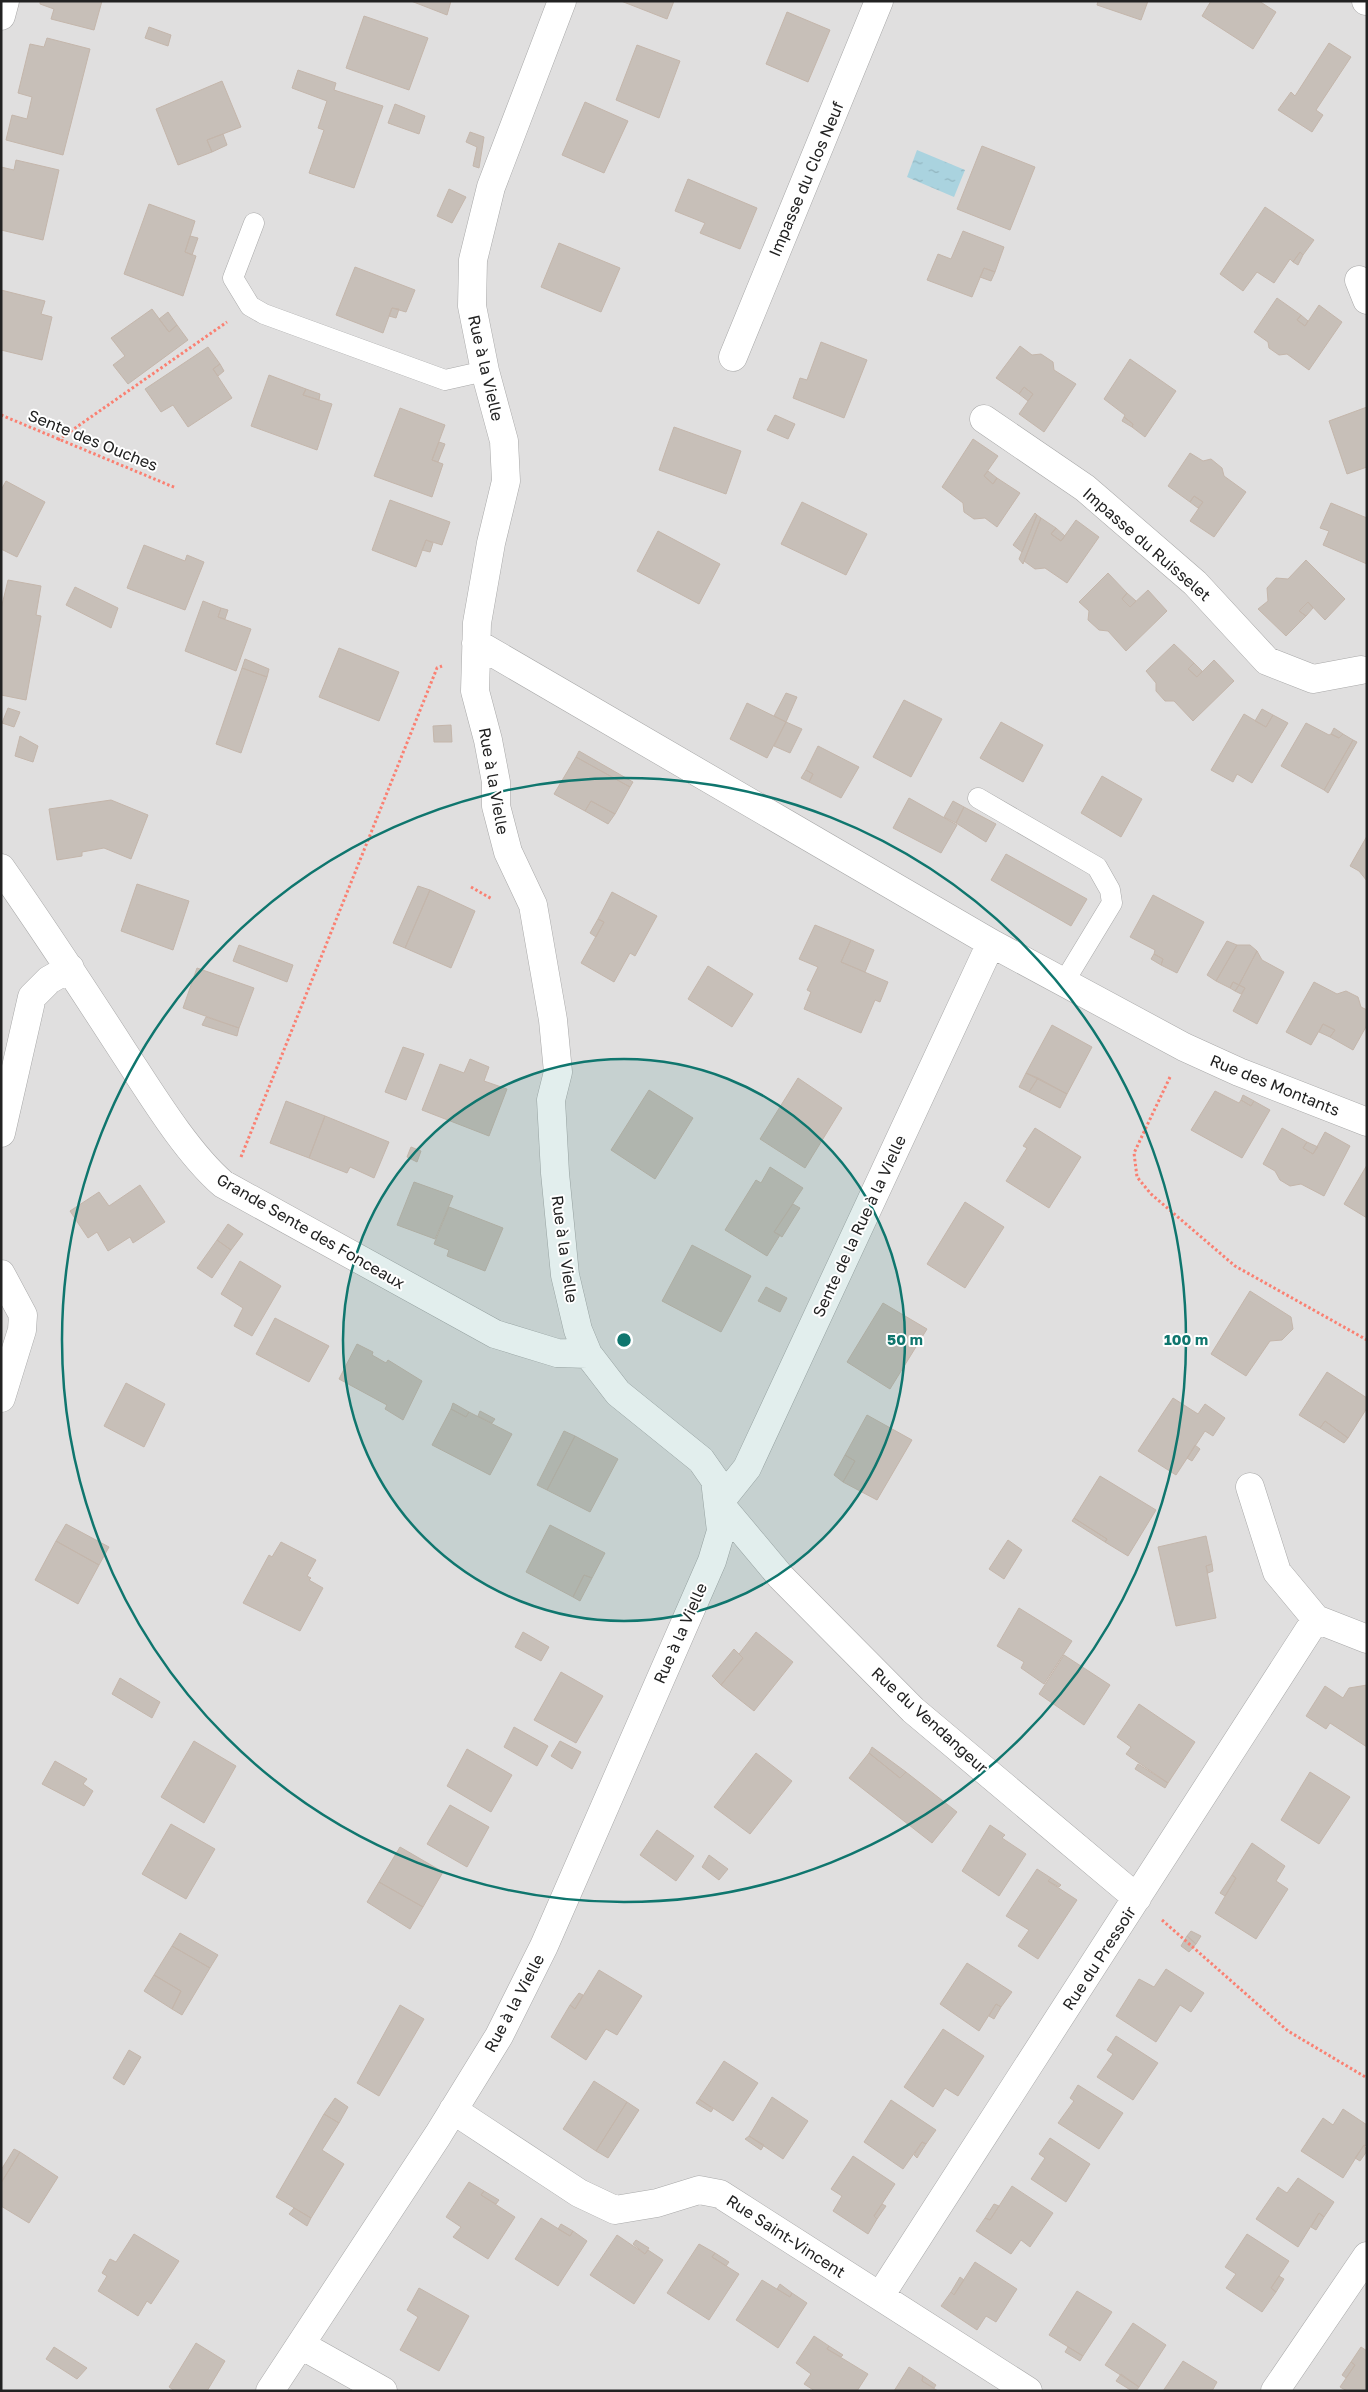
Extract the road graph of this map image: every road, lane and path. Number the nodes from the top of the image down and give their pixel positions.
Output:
1 (5, 1) edge
2 (562, 1) edge
3 (879, 1) edge
4 (1, 16) edge
5 (254, 223) dead end
6 (250, 306) junction
7 (733, 356) dead end
8 (485, 371) junction
9 (1, 416) edge
10 (984, 419) dead end
11 (58, 440) junction
12 (176, 488) dead end
13 (476, 643) junction
14 (1365, 669) edge
15 (978, 798) dead end
16 (1, 868) edge
17 (991, 943) junction
18 (70, 968) junction
19 (1064, 982) junction
20 (1184, 1046) junction
21 (1367, 1122) edge
22 (1, 1133) edge
23 (223, 1184) junction
24 (1, 1274) edge
25 (1367, 1340) edge
26 (588, 1354) junction
27 (1, 1398) edge
28 (1250, 1487) dead end
29 (719, 1503) junction
30 (1316, 1619) junction
31 (1367, 1639) edge
32 (1138, 1898) junction
33 (1367, 2078) edge
34 (453, 2110) junction
35 (1367, 2256) edge
36 (880, 2296) junction
37 (301, 2345) junction
38 (270, 2391) edge
39 (383, 2391) edge
40 (1028, 2391) edge
41 (1275, 2391) edge

1 - 4 street
2 - 8 street, Rue à la Vielle
3 - 7 street, Impasse du Clos Neuf
5 - 6 lane
6 - 8 lane
6 - 11 path
8 - 13 street, Rue à la Vielle
9 - 11 path, Sente des Ouches
10 - 14 street, Impasse du Ruisselet
11 - 12 path, Sente des Ouches
13 - 17 street, Rue des Montants
13 - 23 path
13 - 26 street, Rue à la Vielle
15 - 19 lane
16 - 18 street, Grande Sente des Fonceaux
17 - 19 street, Rue des Montants
17 - 29 street, Sente de la Rue à la Vielle
18 - 22 street
18 - 23 street, Grande Sente des Fonceaux
19 - 20 street, Rue des Montants
20 - 21 street, Rue des Montants
20 - 25 path
23 - 26 street, Grande Sente des Fonceaux
24 - 27 street
26 - 29 street, Rue à la Vielle
28 - 30 street
29 - 32 street, Rue du Vendangeur
29 - 34 street, Rue à la Vielle
30 - 31 street
30 - 32 street, Rue du Pressoir
32 - 33 path
32 - 36 street, Rue du Pressoir
34 - 36 street, Rue Saint-Vincent
34 - 37 street, Rue à la Vielle
35 - 41 street
36 - 40 street, Rue Saint-Vincent
37 - 38 street, Rue à la Vielle
37 - 39 street

